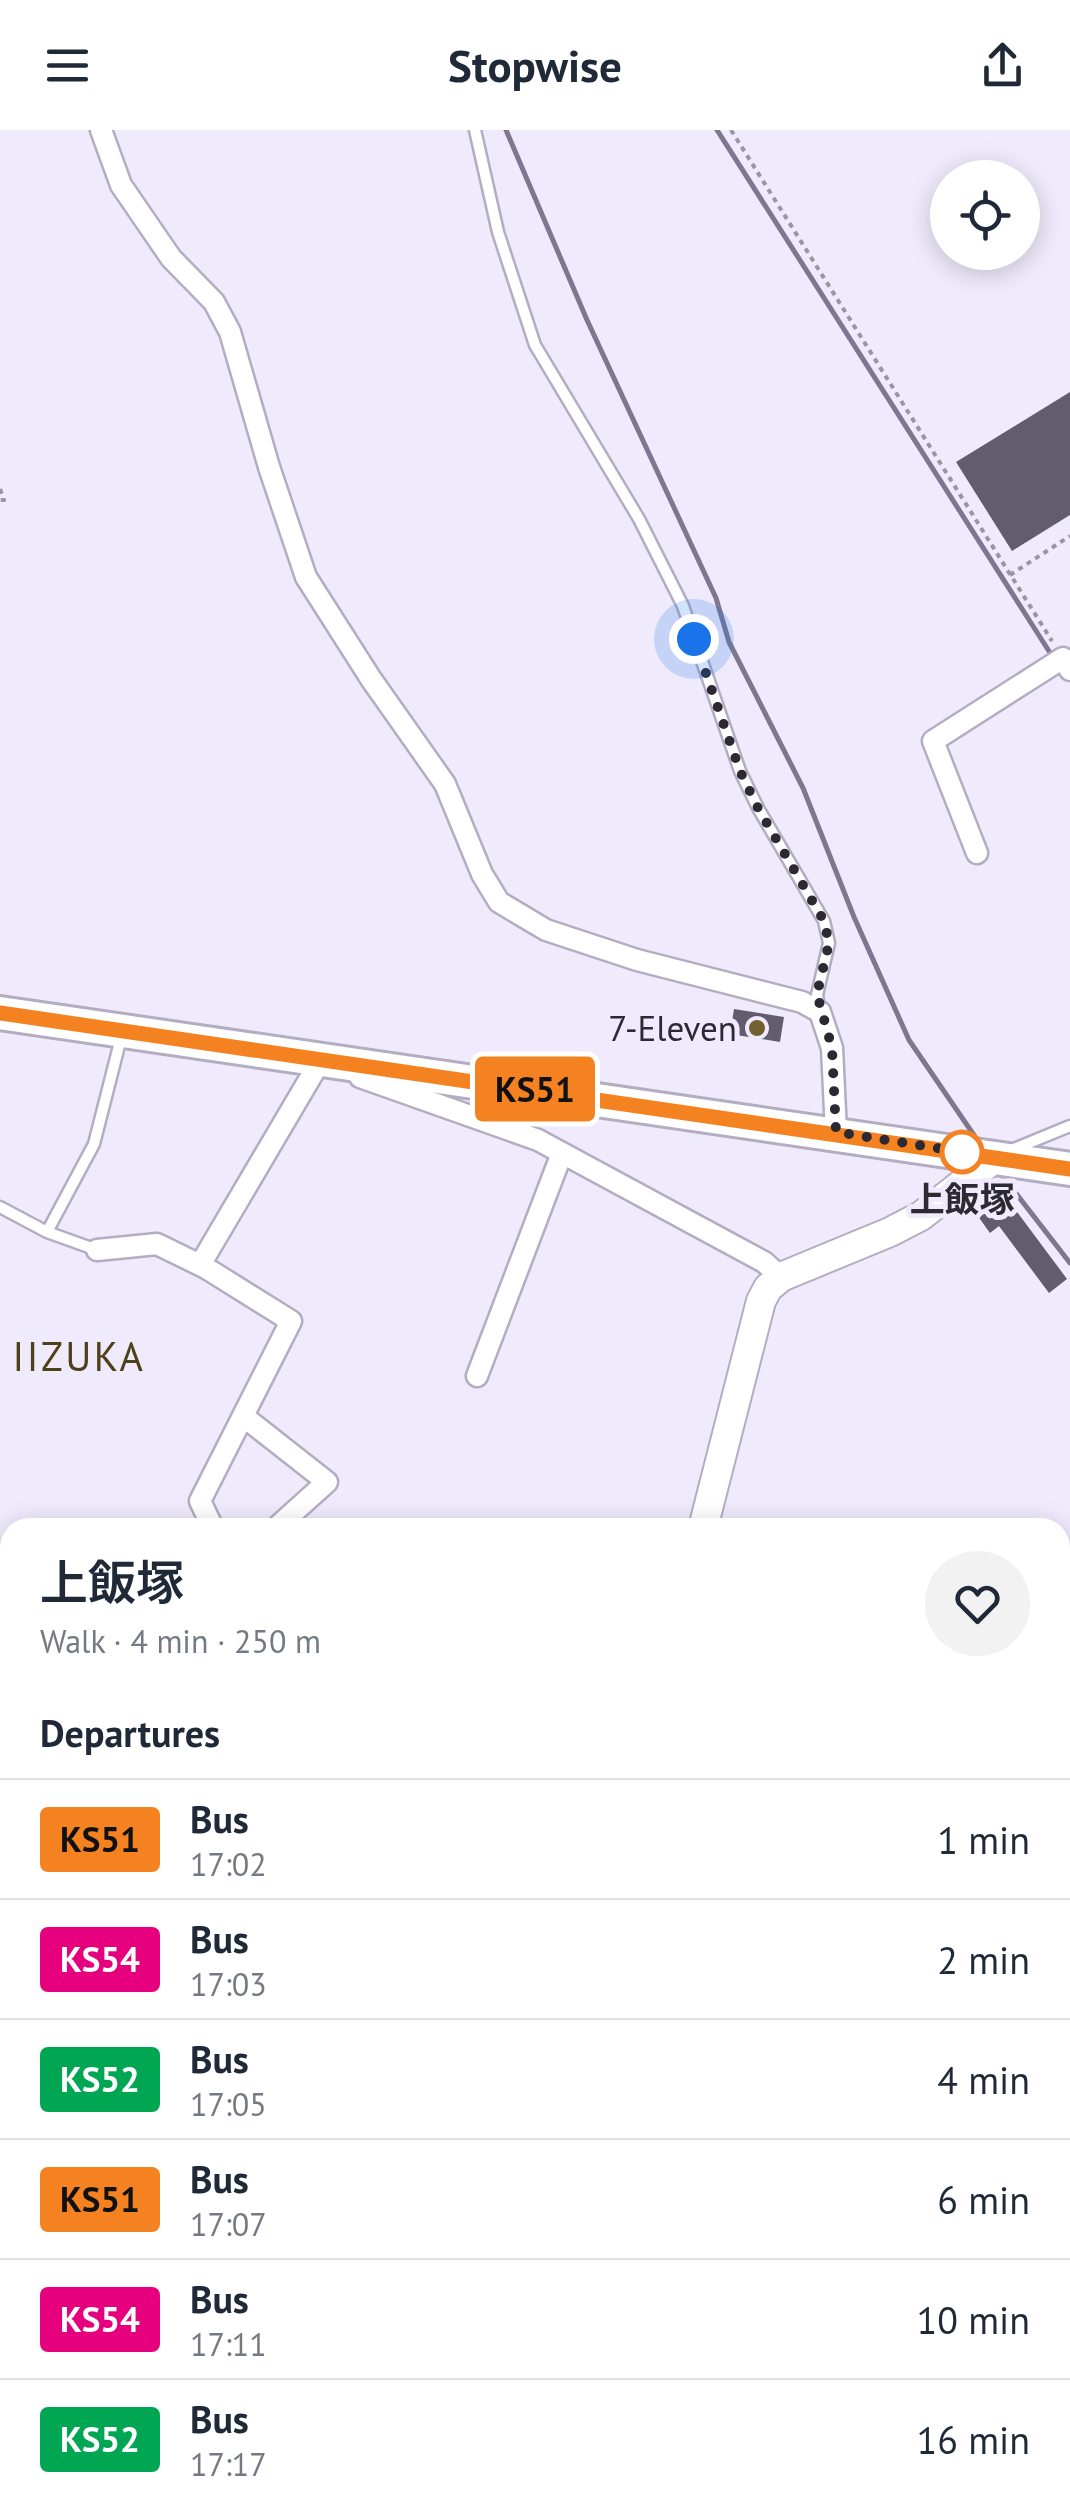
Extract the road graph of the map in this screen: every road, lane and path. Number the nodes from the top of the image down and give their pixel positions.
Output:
1 (100, 130) edge
2 (475, 130) edge
3 (731, 130) edge
4 (0, 489) edge
5 (0, 500) edge
6 (1070, 536) edge
7 (1010, 575) junction
8 (1066, 664) edge
9 (978, 853) dead end
10 (820, 1012) junction
11 (0, 1013) edge
12 (122, 1033) junction
13 (314, 1061) junction
14 (1070, 1126) edge
15 (836, 1132) junction
16 (562, 1153) junction
17 (995, 1158) junction
18 (1070, 1169) edge
19 (0, 1207) edge
20 (48, 1232) junction
21 (97, 1250) joint
22 (200, 1265) junction
23 (781, 1277) junction
24 (477, 1376) dead end
25 (243, 1416) junction
26 (208, 1518) edge
27 (287, 1518) edge
28 (705, 1518) edge

1 - 10 street
2 - 10 lane
3 - 7 path
4 - 5 path
6 - 7 path
7 - 8 path
8 - 9 street
10 - 15 street
11 - 12 main road
12 - 13 main road
12 - 20 lane
13 - 15 main road
13 - 16 street
13 - 22 street
14 - 17 lane
15 - 17 main road
16 - 23 street
16 - 24 street
17 - 18 main road
17 - 23 street
19 - 20 lane
20 - 21 lane
21 - 22 street
22 - 25 street
23 - 28 street
25 - 26 street
25 - 27 street

